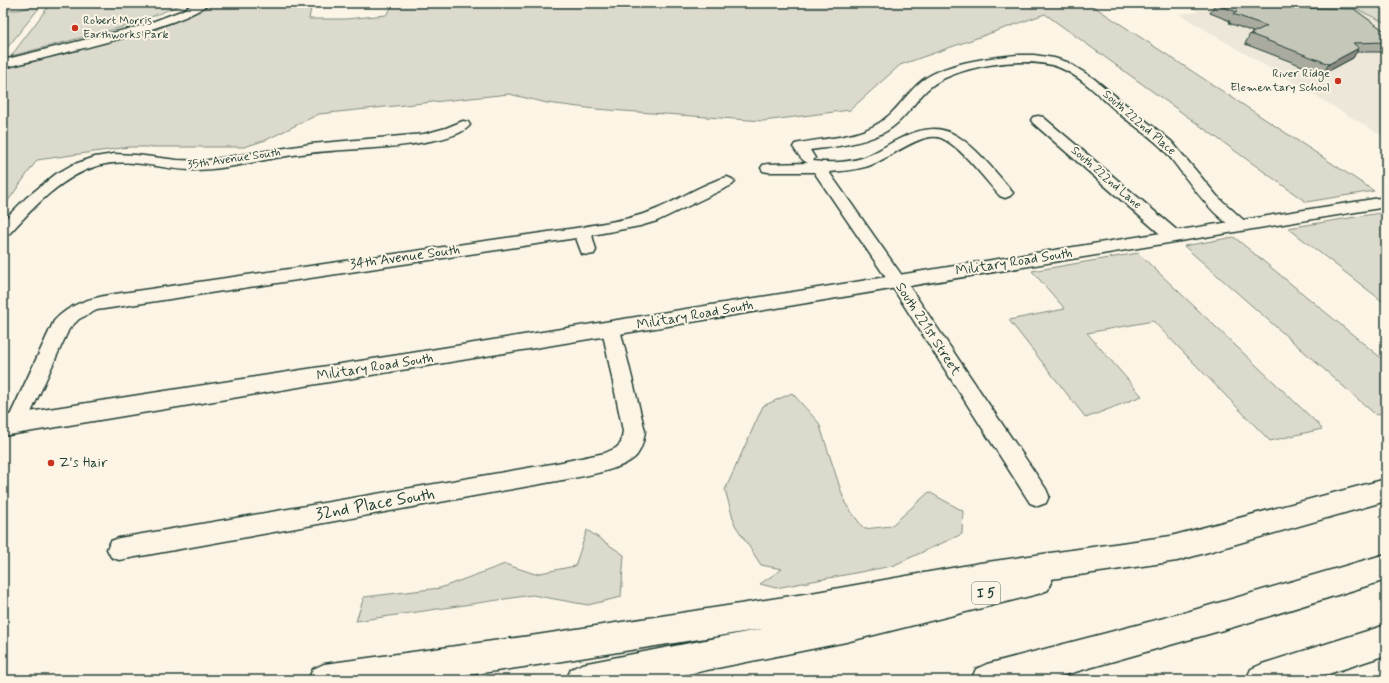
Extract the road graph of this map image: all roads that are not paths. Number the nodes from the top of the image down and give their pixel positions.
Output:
1 (203, 3) edge
2 (3, 64) edge
3 (1038, 120) dead end
4 (462, 125) dead end
5 (810, 160) junction
6 (768, 168) dead end
7 (728, 182) dead end
8 (1005, 192) dead end
9 (1386, 202) edge
10 (1241, 225) junction
11 (3, 230) edge
12 (583, 232) junction
13 (1173, 236) junction
14 (588, 250) dead end
15 (897, 281) junction
16 (611, 329) junction
17 (10, 425) edge
18 (1386, 490) edge
19 (1038, 496) dead end
20 (1176, 548) junction
21 (119, 549) dead end
22 (1386, 567) edge
23 (1386, 633) edge
24 (1386, 640) edge
25 (1317, 662) junction
26 (324, 680) edge
27 (582, 680) edge
28 (986, 680) edge
29 (1262, 680) edge

1 - 2 street
3 - 13 street, South 222nd Lane
4 - 11 street, 35th Avenue South
5 - 6 street
5 - 8 street
5 - 10 street, South 222nd Place
5 - 15 street, South 221st Street
7 - 12 street, 34th Avenue South
9 - 10 main road, Military Road South
10 - 13 main road, Military Road South
12 - 14 street
12 - 17 street, 34th Avenue South
13 - 15 main road, Military Road South
15 - 16 main road, Military Road South
15 - 19 street, South 221st Street
16 - 17 main road, Military Road South
16 - 21 street, 32nd Place South
18 - 20 main road, I 5
20 - 26 main road
20 - 27 main road, I 5
22 - 28 main road
23 - 25 main road
24 - 25 main road
25 - 29 main road

